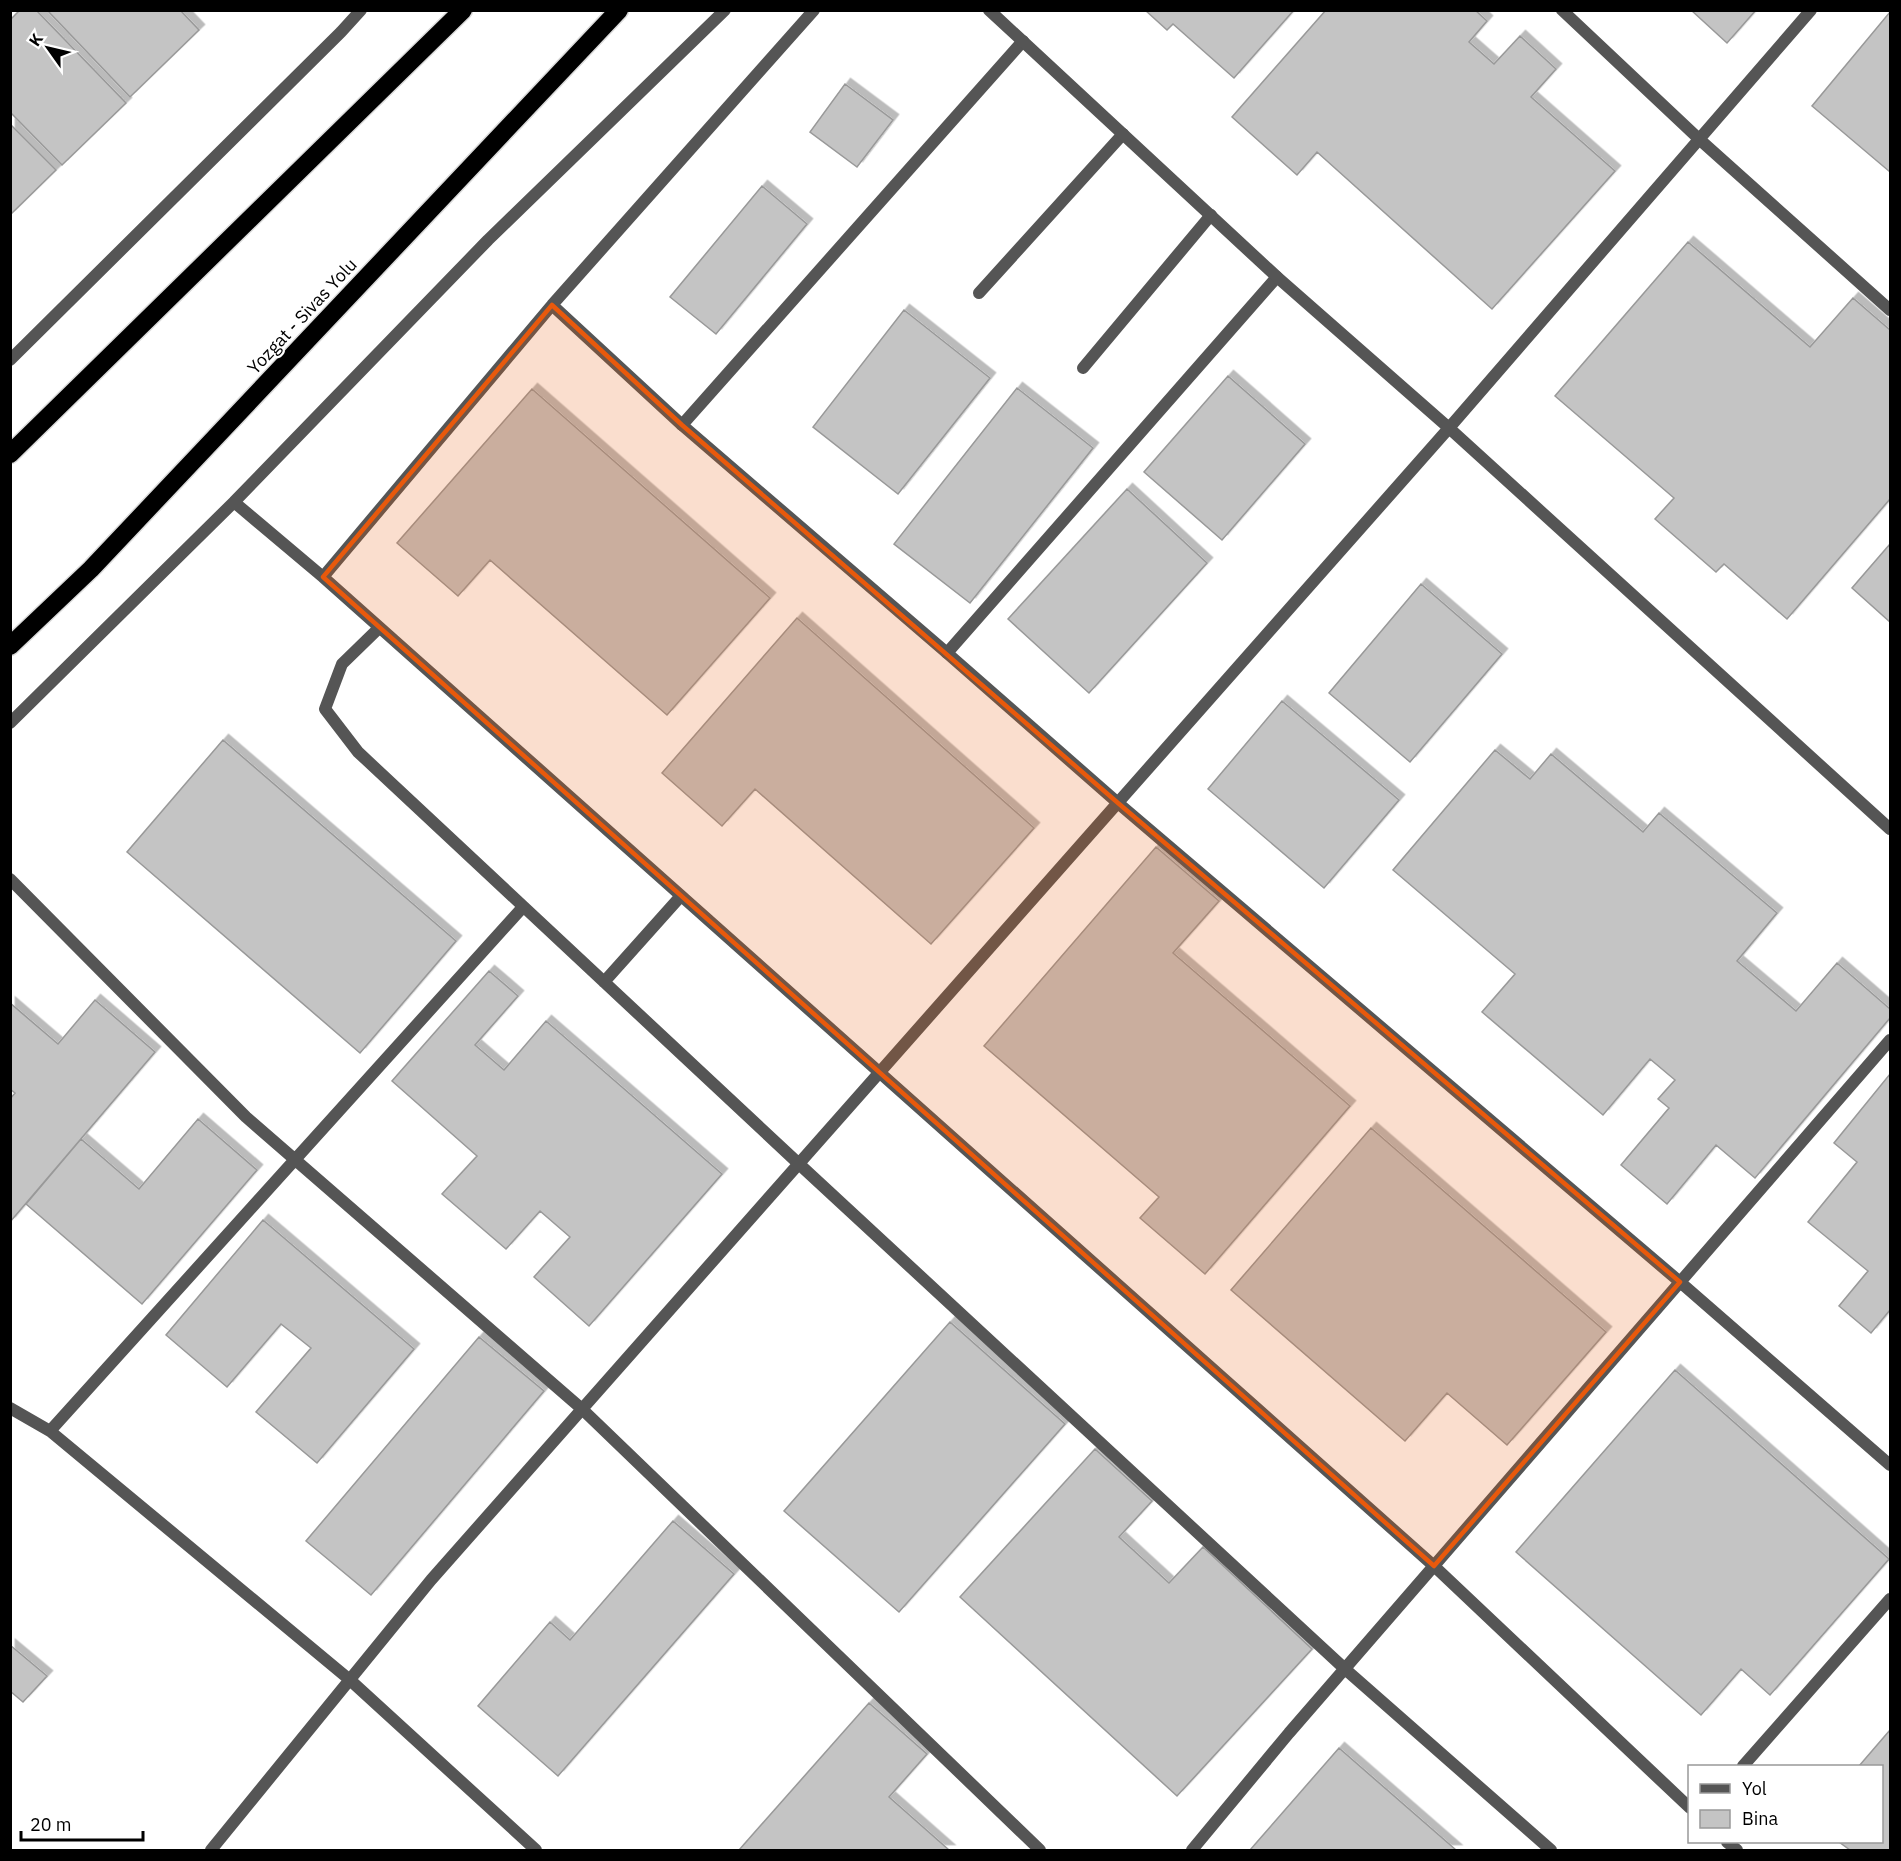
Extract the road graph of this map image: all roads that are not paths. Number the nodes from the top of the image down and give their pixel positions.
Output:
1 (361, 10) edge
2 (463, 10) edge
3 (619, 10) edge
4 (725, 10) edge
5 (814, 10) edge
6 (989, 10) edge
7 (1562, 10) edge
8 (1811, 10) edge
9 (1023, 41) junction
10 (1123, 134) junction
11 (1699, 140) junction
12 (1211, 215) junction
13 (1277, 277) junction
14 (979, 293) dead end
15 (552, 305) junction
16 (1890, 310) edge
17 (10, 360) edge
18 (1083, 368) dead end
19 (682, 425) junction
20 (1449, 428) junction
21 (10, 454) edge
22 (234, 502) junction
23 (323, 577) junction
24 (379, 628) junction
25 (10, 646) edge
26 (947, 653) junction
27 (10, 723) edge
28 (1118, 803) junction
29 (1890, 830) edge
30 (10, 879) edge
31 (680, 897) junction
32 (523, 907) junction
33 (604, 982) junction
34 (1890, 1040) edge
35 (879, 1073) junction
36 (296, 1159) junction
37 (799, 1164) junction
38 (1680, 1282) junction
39 (10, 1408) edge
40 (582, 1409) junction
41 (50, 1431) junction
42 (1890, 1466) edge
43 (1434, 1566) junction
44 (1890, 1599) edge
45 (1345, 1669) junction
46 (350, 1680) junction
47 (1745, 1765) edge
48 (1688, 1807) edge
49 (211, 1851) edge
50 (536, 1851) edge
51 (1040, 1851) edge
52 (1192, 1851) edge
53 (1551, 1851) edge

1 - 17 street
2 - 21 highway
3 - 25 highway, Yozgat - Sivas Yolu
4 - 22 street
5 - 15 street
6 - 9 street
7 - 11 street
8 - 11 street
9 - 10 street
9 - 19 street
10 - 12 street
10 - 14 street
11 - 16 street
11 - 20 street
12 - 13 street
12 - 18 street
13 - 20 street
13 - 26 street
15 - 19 street
15 - 23 street
19 - 26 street
20 - 28 street
20 - 29 street
22 - 23 street
22 - 27 street
23 - 24 street
24 - 31 street
24 - 32 street
26 - 28 street
28 - 35 street
28 - 38 street
30 - 36 street
31 - 33 street
31 - 35 street
32 - 33 street
32 - 36 street
33 - 37 street
34 - 38 street
35 - 37 street
35 - 43 street
36 - 40 street
36 - 41 street
37 - 40 street
37 - 45 street
38 - 42 street
38 - 43 street
39 - 41 street
40 - 46 street
40 - 51 street
41 - 46 street
43 - 45 street
43 - 48 street
44 - 47 street
45 - 52 street
45 - 53 street
46 - 49 street
46 - 50 street

